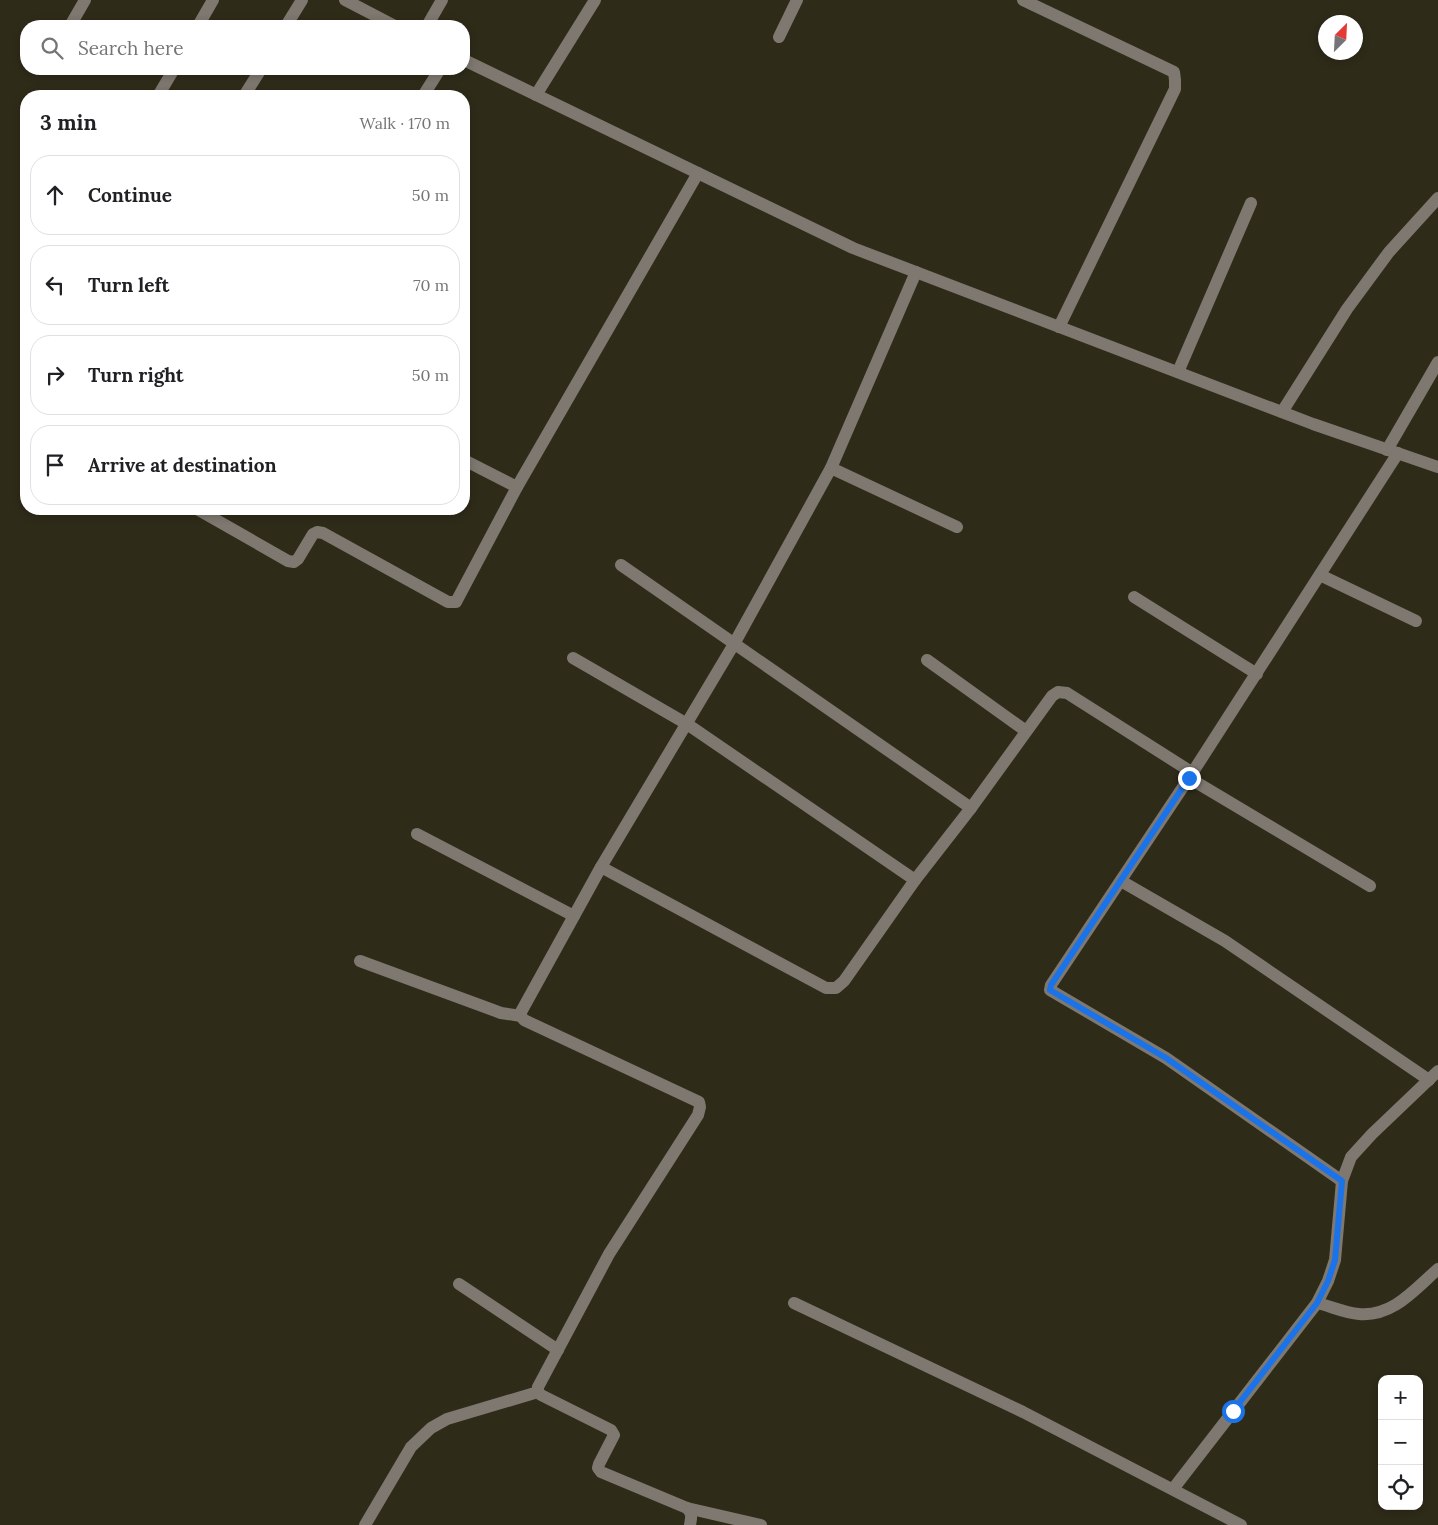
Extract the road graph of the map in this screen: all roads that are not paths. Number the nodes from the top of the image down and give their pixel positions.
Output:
1 (85, 0) edge
2 (213, 0) edge
3 (302, 0) edge
4 (346, 0) edge
5 (442, 0) edge
6 (595, 0) edge
7 (797, 0) edge
8 (1023, 0) edge
9 (73, 20) edge
10 (201, 20) edge
11 (290, 20) edge
12 (384, 20) edge
13 (430, 20) edge
14 (779, 37) dead end
15 (470, 63) edge
16 (170, 75) edge
17 (256, 75) edge
18 (436, 75) edge
19 (162, 90) edge
20 (248, 90) edge
21 (427, 90) edge
22 (536, 94) junction
23 (698, 173) junction
24 (1438, 198) edge
25 (1251, 203) dead end
26 (916, 272) junction
27 (1059, 327) junction
28 (1438, 362) edge
29 (1178, 372) junction
30 (1282, 412) junction
31 (1392, 452) junction
32 (470, 463) edge
33 (1438, 467) edge
34 (831, 468) junction
35 (517, 487) junction
36 (208, 515) edge
37 (957, 527) dead end
38 (621, 566) dead end
39 (1320, 575) junction
40 (1134, 597) dead end
41 (1416, 621) dead end
42 (734, 644) junction
43 (573, 658) dead end
44 (927, 660) dead end
45 (1257, 674) junction
46 (687, 724) junction
47 (1026, 731) junction
48 (1191, 775) junction
49 (971, 808) junction
50 (417, 834) dead end
51 (601, 867) junction
52 (915, 880) junction
53 (1121, 881) junction
54 (1370, 886) dead end
55 (574, 916) junction
56 (360, 962) dead end
57 (522, 1016) junction
58 (1433, 1076) edge
59 (1342, 1181) junction
60 (1438, 1269) edge
61 (459, 1284) dead end
62 (794, 1303) dead end
63 (1317, 1303) junction
64 (558, 1350) junction
65 (538, 1392) junction
66 (1173, 1489) junction
67 (687, 1508) junction
68 (364, 1525) edge
69 (690, 1525) edge
70 (761, 1525) edge
71 (1241, 1525) edge

1 - 9 street
2 - 10 street
3 - 11 street
4 - 12 street
5 - 13 street
6 - 22 street
7 - 14 street
8 - 27 street
15 - 22 street
16 - 19 street
17 - 20 street
18 - 21 street
22 - 23 street
23 - 26 street
23 - 35 street
24 - 30 street
25 - 29 street
26 - 27 street
26 - 34 street
27 - 29 street
28 - 31 street
29 - 30 street
30 - 31 street
31 - 33 street
31 - 39 street
32 - 35 street
34 - 37 street
34 - 42 street
35 - 36 street
38 - 42 street
39 - 41 street
39 - 45 street
40 - 45 street
42 - 46 street
42 - 49 street
43 - 46 street
44 - 47 street
45 - 48 street
46 - 51 street
46 - 52 street
47 - 48 street
47 - 49 street
48 - 53 street
48 - 54 street
49 - 52 street
50 - 55 street
51 - 52 street
51 - 55 street
53 - 58 street
53 - 59 street
55 - 57 street
56 - 57 street
57 - 64 street
58 - 59 street
59 - 63 street
60 - 63 street
61 - 64 street
62 - 66 street
63 - 66 street
64 - 65 street
65 - 67 street
65 - 68 street
66 - 71 street
67 - 69 street
67 - 70 street

